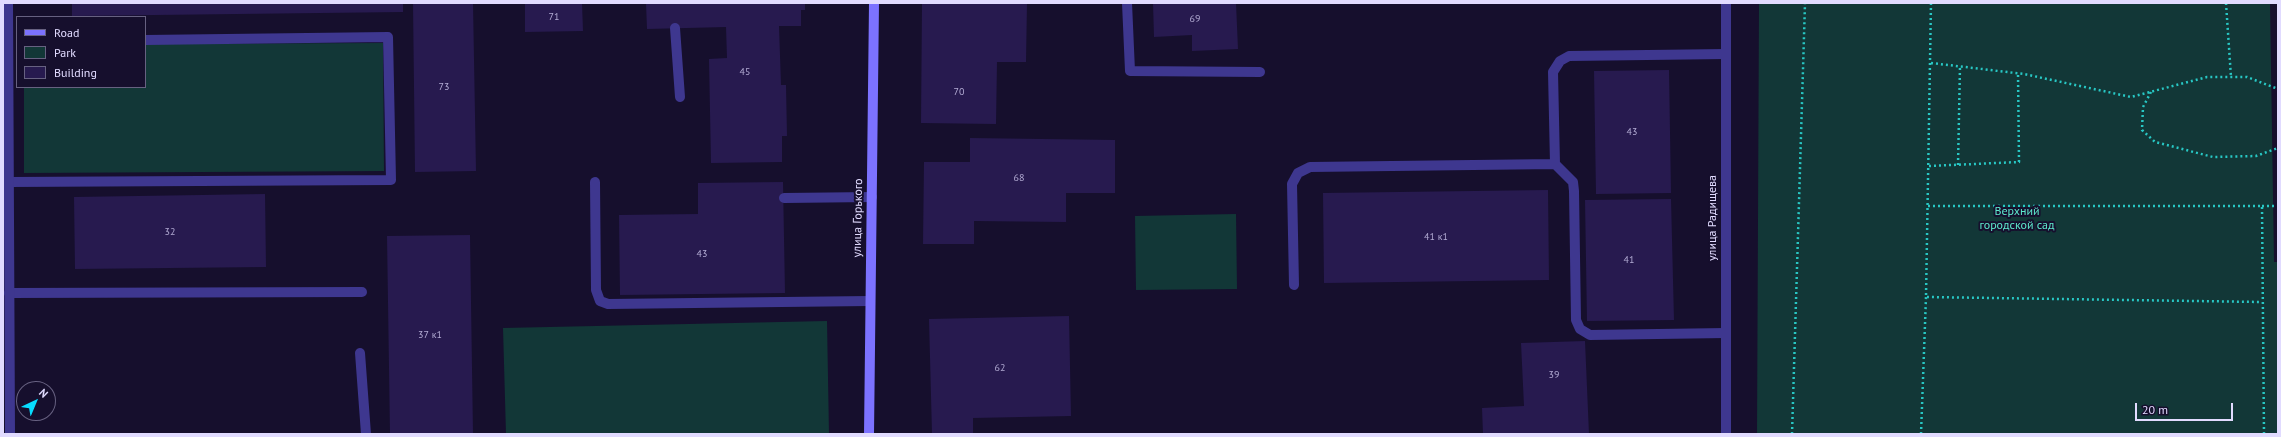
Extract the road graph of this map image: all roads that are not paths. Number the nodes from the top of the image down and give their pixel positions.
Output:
1 (8, 3) edge
2 (874, 3) edge
3 (1127, 3) edge
4 (1726, 3) edge
5 (675, 28) dead end
6 (146, 40) edge
7 (12, 42) edge
8 (1726, 54) junction
9 (1260, 72) dead end
10 (6, 74) edge
11 (680, 97) dead end
12 (1555, 164) junction
13 (9, 182) junction
14 (594, 182) dead end
15 (872, 197) junction
16 (784, 198) dead end
17 (1294, 285) dead end
18 (9, 292) junction
19 (362, 292) dead end
20 (870, 301) junction
21 (1726, 333) junction
22 (360, 353) dead end
23 (10, 434) edge
24 (366, 434) edge
25 (869, 434) edge
26 (1726, 434) edge

1 - 7 street
2 - 15 street, улица Горького
3 - 9 street
4 - 8 street, улица Радищева
5 - 11 street
6 - 13 street
7 - 10 street
8 - 12 street
8 - 21 street, улица Радищева
10 - 13 street
12 - 17 street
12 - 21 street
13 - 18 street
14 - 20 street
15 - 16 street
15 - 20 street, улица Горького
18 - 19 street
18 - 23 street
20 - 25 street, улица Горького
21 - 26 street, улица Радищева
22 - 24 street

